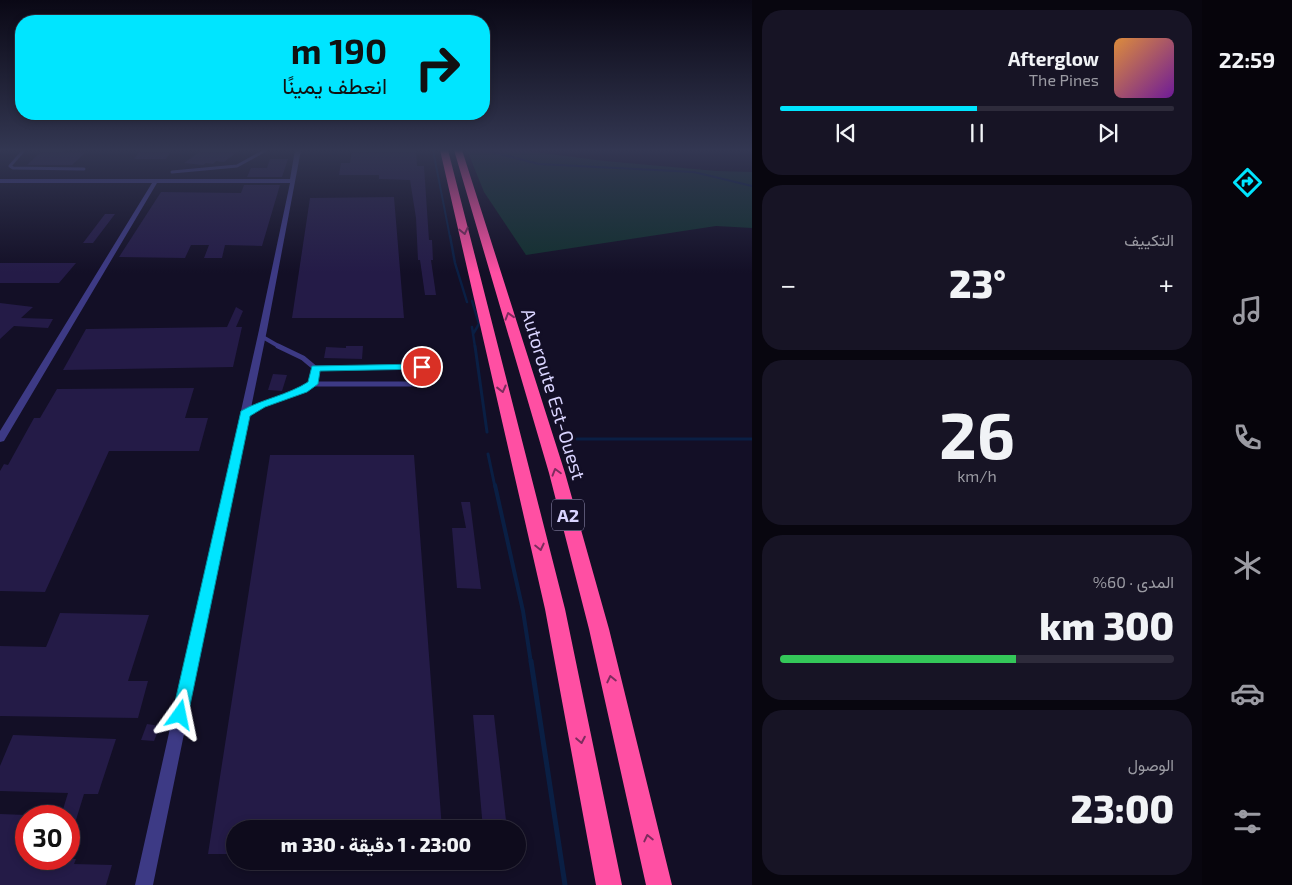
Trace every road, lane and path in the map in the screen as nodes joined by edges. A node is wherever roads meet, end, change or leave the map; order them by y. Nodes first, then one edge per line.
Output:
1 (149, 191) edge
2 (290, 191) edge
3 (454, 191) edge
4 (471, 191) edge
5 (262, 336) junction
6 (422, 367) dead end
7 (315, 368) junction
8 (312, 384) junction
9 (422, 384) dead end
10 (245, 414) junction
11 (0, 439) edge
12 (144, 885) edge
13 (609, 885) edge
14 (659, 885) edge

1 - 11 street
2 - 5 street
3 -> 13 highway, A2
14 -> 4 highway, Autoroute Est-Ouest / A2
5 - 7 lane
5 - 10 street
6 - 7 lane
7 - 8 lane
8 - 9 lane
8 - 10 lane
10 - 12 street

